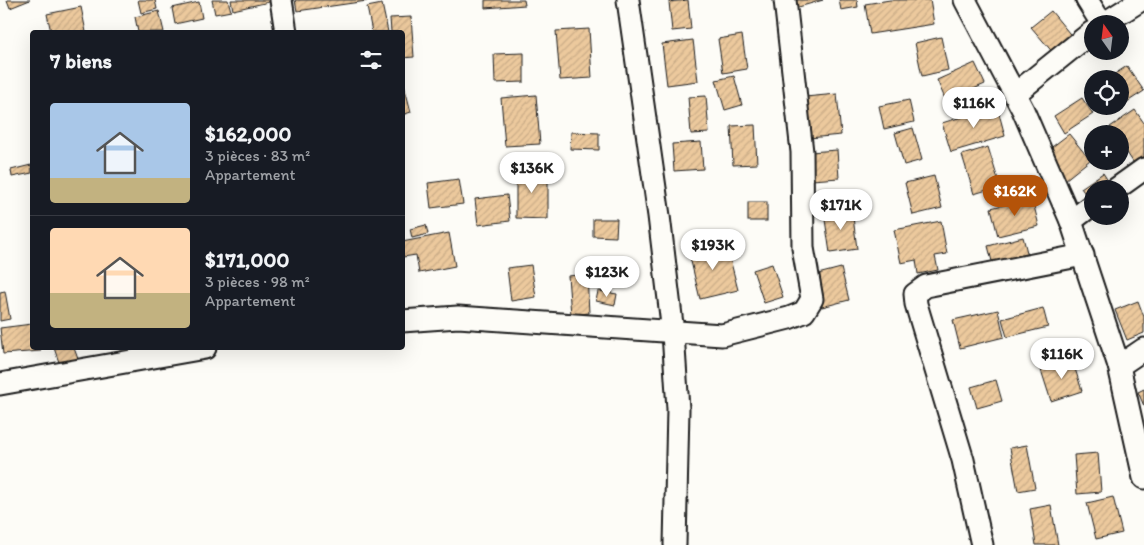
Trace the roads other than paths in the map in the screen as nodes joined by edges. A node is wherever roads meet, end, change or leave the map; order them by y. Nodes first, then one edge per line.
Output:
1 (281, 0) edge
2 (628, 0) edge
3 (785, 0) edge
4 (965, 0) edge
5 (1087, 0) edge
6 (1141, 0) edge
7 (1097, 15) edge
8 (1117, 15) edge
9 (286, 30) edge
10 (1084, 38) edge
11 (1015, 94) junction
12 (1144, 169) edge
13 (1129, 180) edge
14 (1084, 211) edge
15 (1071, 221) junction
16 (1083, 255) junction
17 (405, 321) edge
18 (673, 333) junction
19 (1144, 349) edge
20 (194, 350) edge
21 (1119, 366) junction
22 (0, 384) edge
23 (1144, 478) edge
24 (675, 545) edge
25 (982, 545) edge

1 - 9 street
2 - 18 street
3 - 18 street
4 - 11 street
5 - 7 street
6 - 8 street
10 - 11 street
11 - 15 street
12 - 13 street
14 - 15 street
15 - 16 street
16 - 21 street
16 - 25 street
17 - 18 street
18 - 24 street
19 - 21 street
20 - 22 street
21 - 23 street

